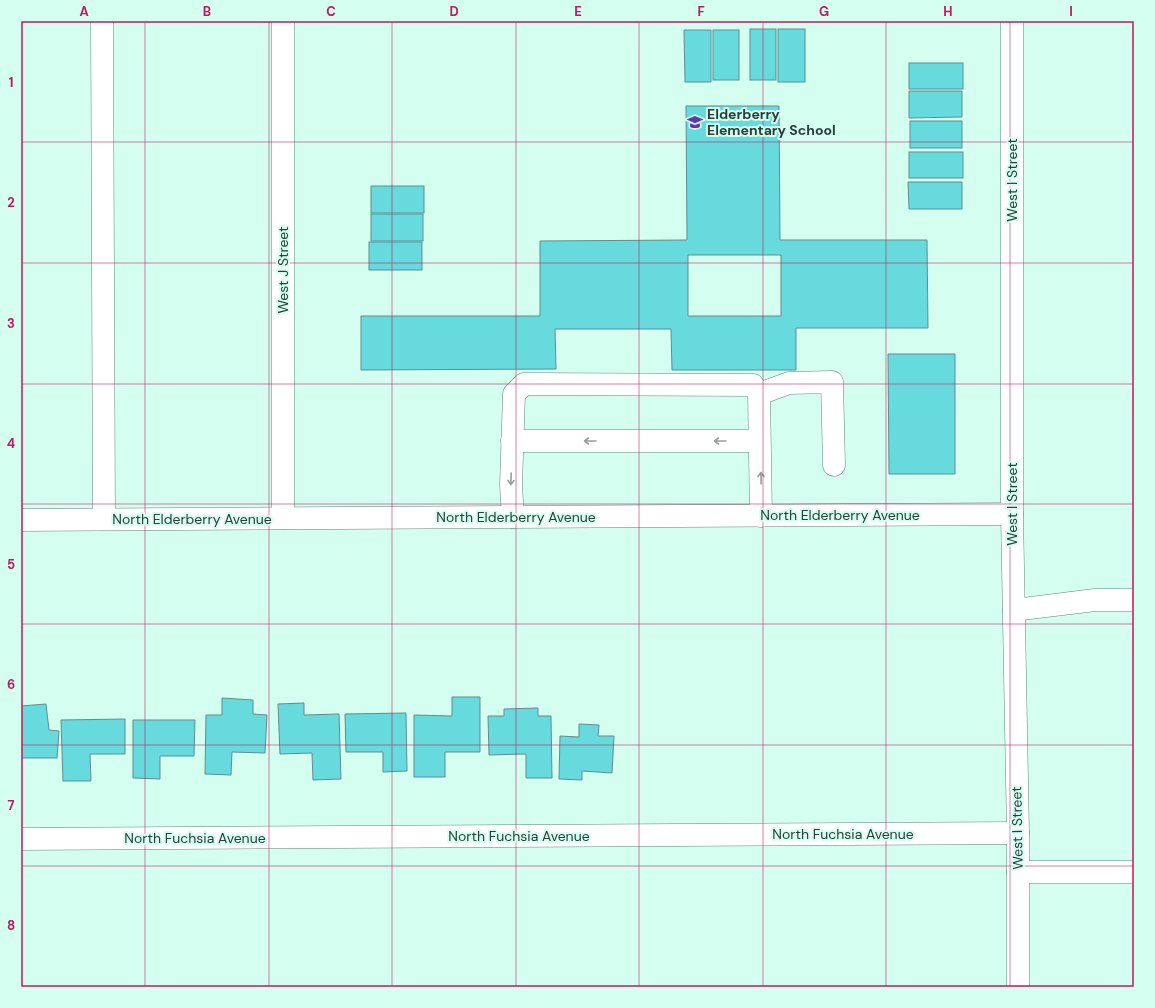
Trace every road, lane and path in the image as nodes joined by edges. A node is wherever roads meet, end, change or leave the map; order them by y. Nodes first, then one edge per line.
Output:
1 (102, 21) edge
2 (283, 21) edge
3 (1012, 21) edge
4 (759, 394) junction
5 (512, 441) junction
6 (759, 441) junction
7 (834, 465) dead end
8 (1012, 514) junction
9 (761, 516) junction
10 (513, 517) junction
11 (283, 518) junction
12 (21, 520) edge
13 (104, 520) junction
14 (1134, 600) edge
15 (1014, 610) junction
16 (1018, 833) junction
17 (21, 839) edge
18 (1018, 872) junction
19 (1134, 872) edge
20 (1018, 987) edge

1 - 13 street
2 - 11 street, West J Street
3 - 8 street, West I Street
4 - 5 street
4 - 6 street
4 - 7 street
6 -> 5 street
5 -> 10 street
9 -> 6 street
8 - 9 street, North Elderberry Avenue
8 - 15 street, West I Street
9 - 10 street, North Elderberry Avenue
10 - 11 street, North Elderberry Avenue
11 - 13 street, North Elderberry Avenue
12 - 13 street, North Elderberry Avenue
14 - 15 street
15 - 16 street, West I Street
16 - 17 street, North Fuchsia Avenue
16 - 18 street, West I Street
18 - 19 street
18 - 20 street, West I Street

